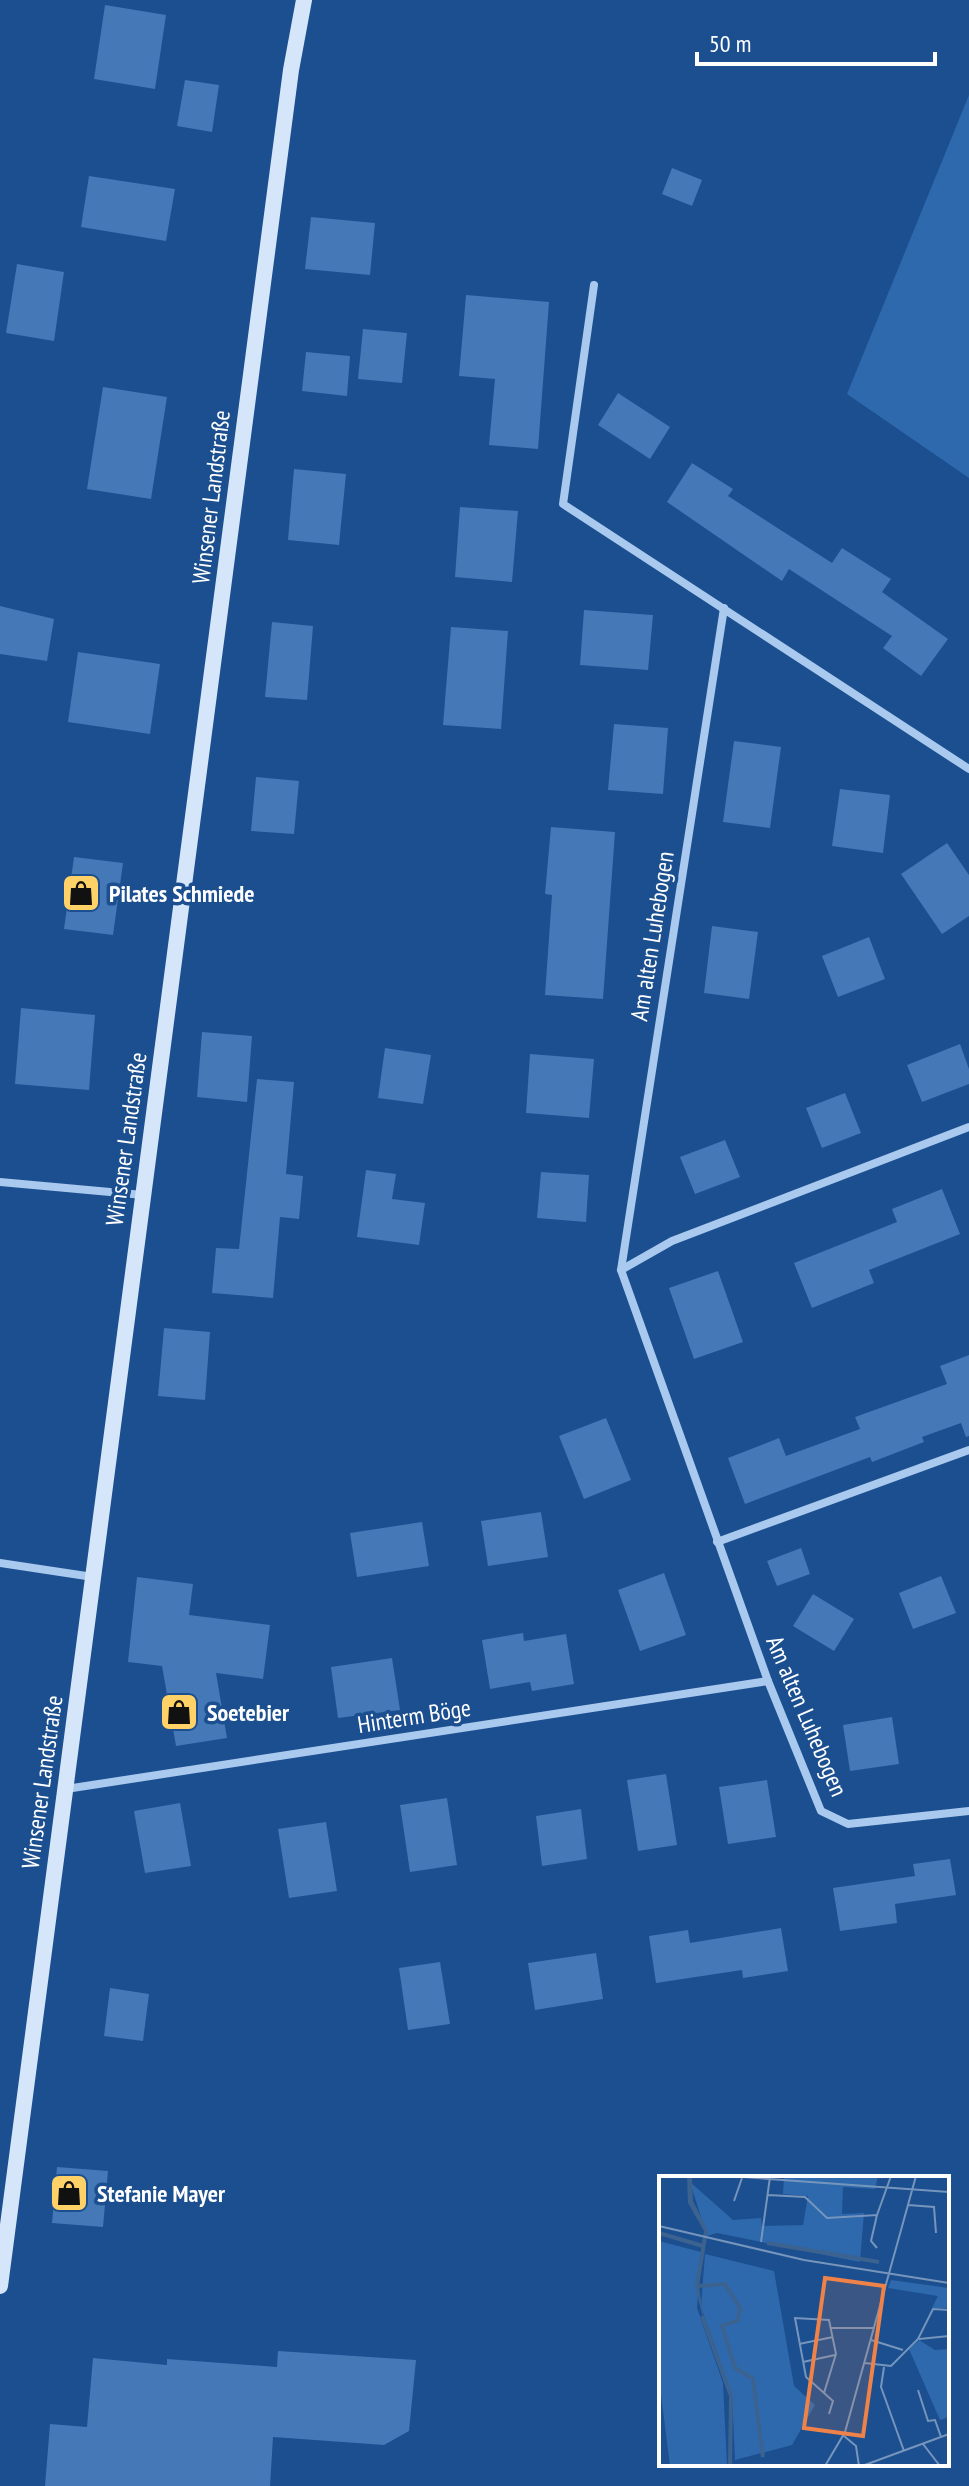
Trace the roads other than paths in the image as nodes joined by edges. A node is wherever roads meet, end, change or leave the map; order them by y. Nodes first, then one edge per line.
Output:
1 (304, 0) edge
2 (594, 285) dead end
3 (724, 608) junction
4 (969, 769) edge
5 (969, 1127) edge
6 (0, 1182) edge
7 (143, 1195) junction
8 (621, 1270) junction
9 (969, 1450) edge
10 (717, 1542) junction
11 (0, 1563) edge
12 (93, 1577) junction
13 (768, 1681) junction
14 (65, 1789) junction
15 (969, 1811) edge
16 (0, 2286) edge

1 - 7 main road, Winsener Landstraße
2 - 3 street
3 - 4 street
3 - 8 street, Am alten Luhebogen
5 - 8 street
6 - 7 street
7 - 12 main road, Winsener Landstraße
8 - 10 street, Am alten Luhebogen
9 - 10 street
10 - 13 street, Am alten Luhebogen
11 - 12 street
12 - 14 main road, Winsener Landstraße
13 - 14 street, Hinterm Böge
13 - 15 street, Am alten Luhebogen
14 - 16 main road, Winsener Landstraße

